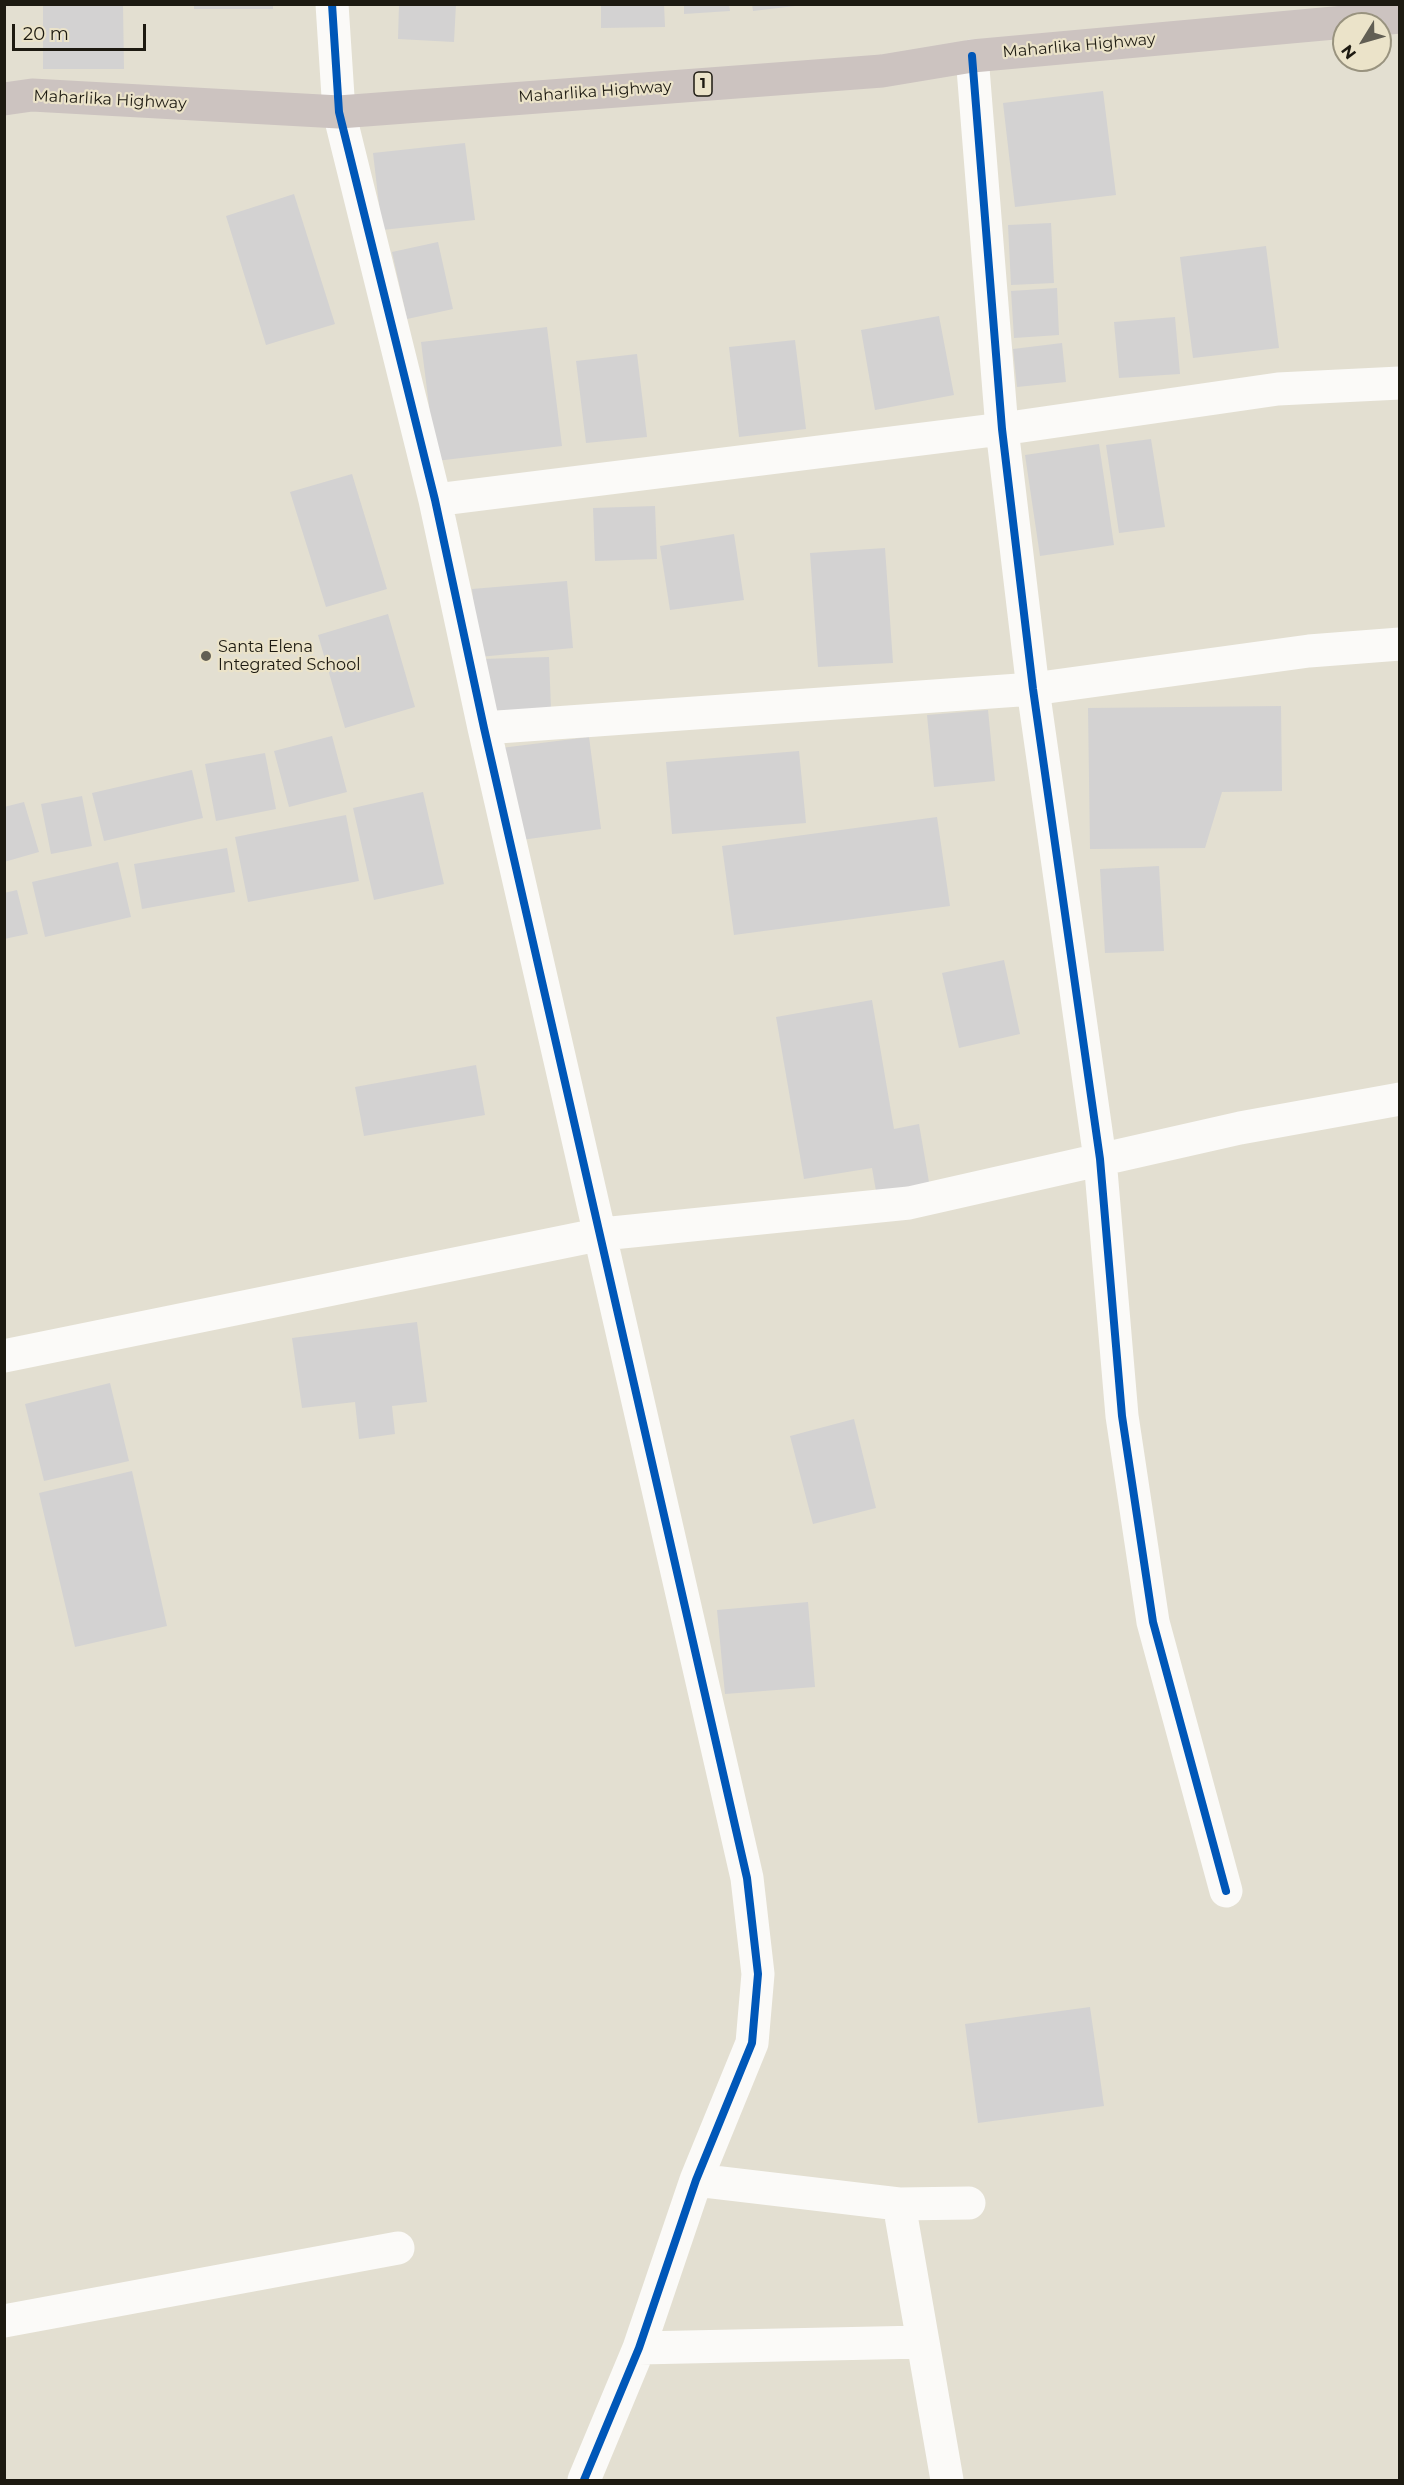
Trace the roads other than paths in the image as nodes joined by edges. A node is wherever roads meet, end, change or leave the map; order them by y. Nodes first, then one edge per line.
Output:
1 (332, 4) edge
2 (1400, 17) edge
3 (972, 56) junction
4 (4, 99) edge
5 (339, 112) junction
6 (1400, 383) edge
7 (1002, 429) junction
8 (435, 500) junction
9 (1400, 644) edge
10 (1033, 689) junction
11 (484, 728) junction
12 (1400, 1099) edge
13 (1100, 1160) junction
14 (602, 1234) junction
15 (4, 1356) edge
16 (1226, 1891) dead end
17 (696, 2181) junction
18 (969, 2203) dead end
19 (899, 2205) junction
20 (398, 2248) dead end
21 (4, 2321) edge
22 (923, 2342) junction
23 (639, 2348) junction
24 (584, 2481) edge
25 (947, 2481) edge

1 - 5 street
2 - 3 highway, Maharlika Highway / 1
3 - 5 highway, Maharlika Highway / 1
3 - 7 street
4 - 5 highway, Maharlika Highway / 1
5 - 8 street
6 - 7 street
7 - 8 street
7 - 10 street
8 - 11 street
9 - 10 street
10 - 11 street
10 - 13 street
11 - 14 street
12 - 13 street
13 - 14 street
13 - 16 street
14 - 15 street
14 - 17 street
17 - 19 street
17 - 23 street
18 - 19 street
19 - 22 street
20 - 21 street
22 - 23 street
22 - 25 street
23 - 24 street

